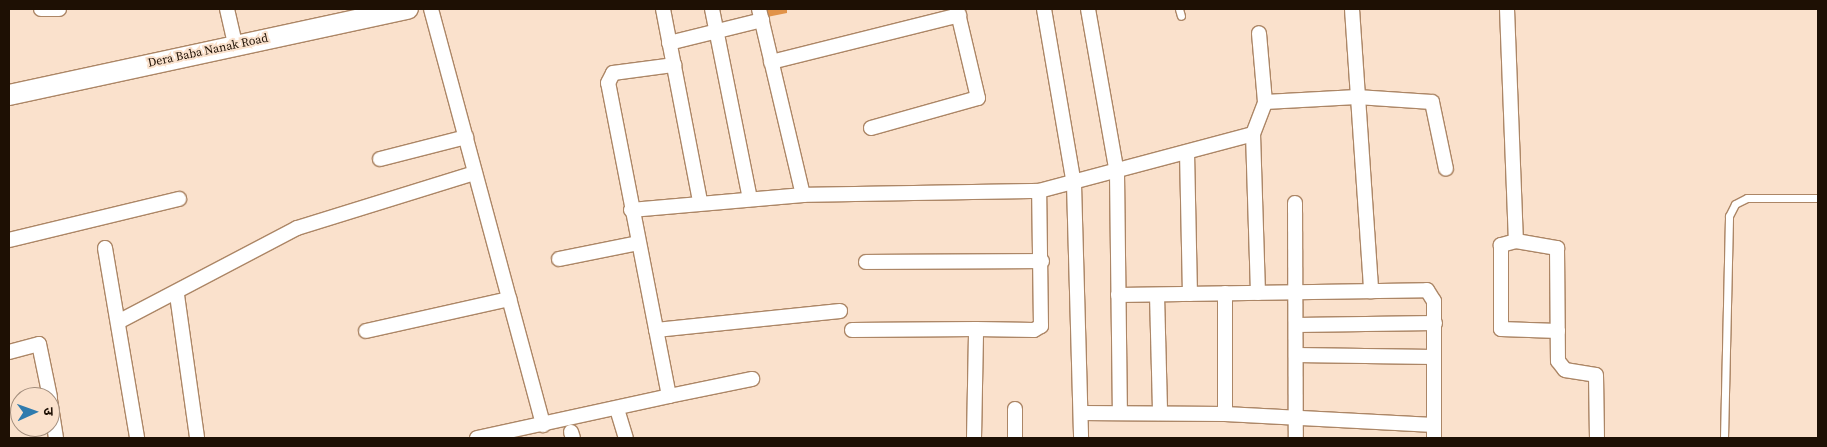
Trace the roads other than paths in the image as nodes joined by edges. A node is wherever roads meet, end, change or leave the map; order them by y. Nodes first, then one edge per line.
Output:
1 (41, 9) edge
2 (59, 9) edge
3 (227, 9) edge
4 (408, 9) edge
5 (431, 9) edge
6 (663, 9) edge
7 (712, 9) edge
8 (1044, 9) edge
9 (1088, 9) edge
10 (1352, 9) edge
11 (1507, 9) edge
12 (958, 12) edge
13 (760, 14) edge
14 (717, 31) junction
15 (1259, 33) dead end
16 (670, 43) junction
17 (235, 45) junction
18 (772, 62) junction
19 (674, 65) junction
20 (9, 95) edge
21 (1357, 97) junction
22 (1265, 102) junction
23 (871, 128) dead end
24 (1253, 134) junction
25 (466, 137) junction
26 (1187, 152) junction
27 (380, 159) dead end
28 (1446, 168) dead end
29 (475, 173) junction
30 (1117, 173) junction
31 (1074, 184) junction
32 (1038, 191) junction
33 (802, 195) junction
34 (1818, 198) edge
35 (179, 199) dead end
36 (750, 199) junction
37 (700, 202) junction
38 (1295, 203) dead end
39 (631, 210) junction
40 (9, 240) edge
41 (1516, 241) junction
42 (638, 243) junction
43 (105, 248) dead end
44 (559, 260) dead end
45 (1042, 261) junction
46 (866, 262) dead end
47 (1296, 291) junction
48 (1371, 291) junction
49 (1258, 292) junction
50 (1226, 293) junction
51 (1190, 294) junction
52 (177, 295) junction
53 (1118, 295) junction
54 (1157, 295) junction
55 (509, 299) junction
56 (840, 311) dead end
57 (118, 322) junction
58 (1435, 322) junction
59 (1296, 325) junction
60 (976, 329) junction
61 (656, 330) junction
62 (852, 330) dead end
63 (366, 331) dead end
64 (1558, 331) junction
65 (9, 352) edge
66 (1296, 355) junction
67 (1434, 357) junction
68 (752, 378) dead end
69 (48, 387) edge
70 (669, 396) junction
71 (1015, 409) dead end
72 (617, 410) junction
73 (1081, 413) junction
74 (1120, 413) junction
75 (1160, 413) junction
76 (1225, 414) junction
77 (1296, 418) junction
78 (543, 425) junction
79 (1434, 431) edge
80 (137, 438) edge
81 (197, 438) edge
82 (477, 438) edge
83 (626, 438) edge
84 (974, 438) edge
85 (1015, 438) edge
86 (1081, 438) edge
87 (1296, 438) edge
88 (1597, 438) edge
89 (1724, 438) edge

1 - 2 street
3 - 17 street
4 - 17 main road, Dera Baba Nanak Road
5 - 25 street
6 - 16 street
7 - 14 street
8 - 31 street
9 - 30 street
10 - 21 street
11 - 41 street
12 - 18 street
12 - 23 street
13 - 14 street
13 - 18 street
14 - 16 street
14 - 36 street
15 - 22 street
16 - 19 street
17 - 20 main road, Dera Baba Nanak Road
18 - 33 street
19 - 37 street
19 - 39 street
21 - 22 street
21 - 28 street
21 - 48 street
22 - 24 street
24 - 26 street
24 - 49 street
25 - 27 street
25 - 29 street
26 - 30 street
26 - 51 street
29 - 52 street
29 - 55 street
30 - 31 street
30 - 53 street
31 - 32 street
31 - 73 street
32 - 33 street
32 - 45 street
33 - 36 street
34 - 89 lane
35 - 40 street
36 - 37 street
37 - 39 street
38 - 47 street
39 - 42 street
41 - 64 street
41 - 64 street
42 - 44 street
42 - 61 street
43 - 57 street
45 - 46 street
45 - 60 street
47 - 48 street
47 - 49 street
47 - 59 street
48 - 58 street
49 - 50 street
50 - 51 street
50 - 76 street
51 - 54 street
52 - 57 street
52 - 81 street
53 - 54 street
53 - 74 street
54 - 75 street
55 - 63 street
55 - 78 street
56 - 61 street
57 - 80 street
58 - 59 street
58 - 67 street
59 - 66 street
60 - 62 street
60 - 84 street
61 - 70 street
64 - 88 street
65 - 69 street
66 - 67 street
66 - 77 street
67 - 79 street
68 - 70 street
70 - 72 street
71 - 85 street
72 - 78 street
72 - 83 street
73 - 74 street
73 - 86 street
74 - 75 street
75 - 76 street
76 - 77 street
77 - 79 street
77 - 87 street
78 - 82 street

